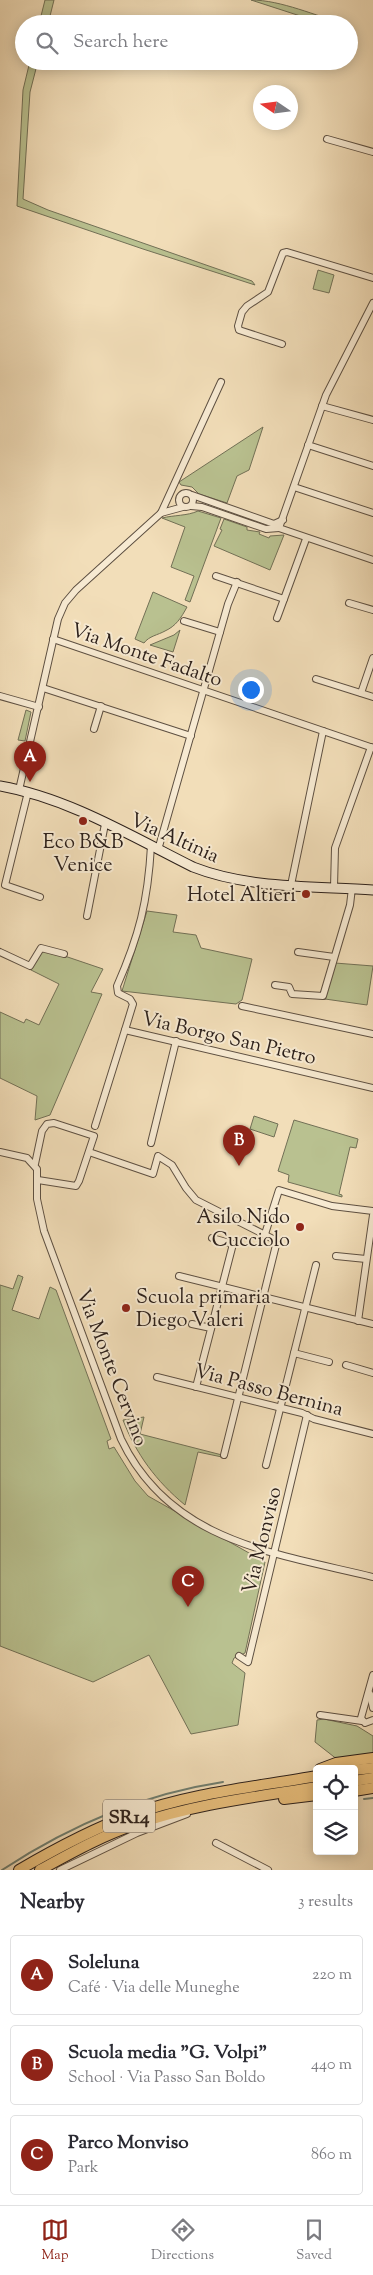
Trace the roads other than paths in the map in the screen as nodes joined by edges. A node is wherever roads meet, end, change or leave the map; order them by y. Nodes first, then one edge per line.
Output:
1 (327, 138) dead end
2 (373, 152) edge
3 (373, 278) edge
4 (373, 304) edge
5 (282, 344) dead end
6 (221, 382) dead end
7 (322, 406) junction
8 (373, 420) edge
9 (308, 446) junction
10 (373, 466) edge
11 (175, 482) junction
12 (294, 487) junction
13 (190, 494) junction
14 (179, 500) junction
15 (191, 506) junction
16 (183, 507) junction
17 (161, 513) junction
18 (373, 513) edge
19 (283, 520) junction
20 (279, 528) junction
21 (306, 539) junction
22 (373, 560) edge
23 (216, 576) dead end
24 (237, 582) junction
25 (284, 599) junction
26 (349, 602) dead end
27 (373, 610) edge
28 (277, 618) dead end
29 (184, 621) dead end
30 (220, 632) junction
31 (53, 639) junction
32 (373, 658) edge
33 (316, 679) dead end
34 (43, 688) junction
35 (204, 690) junction
36 (361, 693) junction
37 (0, 696) edge
38 (373, 697) edge
39 (101, 706) junction
40 (39, 707) junction
41 (94, 729) dead end
42 (322, 731) junction
43 (191, 736) junction
44 (372, 748) edge
45 (0, 786) edge
46 (24, 791) junction
47 (105, 824) junction
48 (154, 848) junction
49 (291, 885) junction
50 (334, 887) junction
51 (352, 888) junction
52 (373, 890) edge
53 (40, 897) dead end
54 (87, 916) dead end
55 (0, 952) edge
56 (298, 952) dead end
57 (64, 954) dead end
58 (334, 957) junction
59 (275, 985) dead end
60 (242, 1006) dead end
61 (125, 1030) junction
62 (373, 1034) edge
63 (176, 1041) junction
64 (373, 1088) edge
65 (95, 1126) dead end
66 (151, 1144) dead end
67 (0, 1152) edge
68 (89, 1152) junction
69 (35, 1164) junction
70 (38, 1180) junction
71 (373, 1211) edge
72 (373, 1215) edge
73 (265, 1234) junction
74 (212, 1238) dead end
75 (336, 1256) dead end
76 (366, 1260) junction
77 (316, 1265) dead end
78 (179, 1276) dead end
79 (222, 1286) junction
80 (263, 1297) junction
81 (306, 1308) junction
82 (358, 1320) junction
83 (192, 1324) dead end
84 (373, 1324) edge
85 (211, 1328) junction
86 (294, 1353) junction
87 (329, 1362) dead end
88 (346, 1365) dead end
89 (373, 1373) edge
90 (157, 1377) dead end
91 (196, 1387) junction
92 (238, 1397) junction
93 (280, 1408) junction
94 (307, 1416) junction
95 (373, 1434) edge
96 (224, 1455) dead end
97 (266, 1465) dead end
98 (274, 1553) junction
99 (373, 1577) edge
100 (239, 1656) dead end
101 (373, 1675) edge
102 (369, 1690) junction
103 (373, 1708) edge
104 (320, 1715) dead end
105 (373, 1720) edge
106 (362, 1721) junction
107 (373, 1758) edge
108 (332, 1765) edge
109 (373, 1768) edge
110 (313, 1770) edge
111 (358, 1770) edge
112 (313, 1777) edge
113 (373, 1778) edge
114 (358, 1780) edge
115 (249, 1787) junction
116 (313, 1788) edge
117 (373, 1788) edge
118 (358, 1790) edge
119 (313, 1795) edge
120 (221, 1802) junction
121 (209, 1804) junction
122 (216, 1843) dead end
123 (255, 1863) junction
124 (19, 1870) edge
125 (40, 1870) edge
126 (60, 1870) edge
127 (250, 1870) edge
128 (268, 1870) edge

1 - 2 street
3 - 5 street
4 - 7 street
6 - 11 street
7 - 8 street
7 - 9 street
9 - 10 street
9 - 12 street
11 - 13 street
11 - 14 street
11 - 17 street
12 - 18 street
12 - 19 street
13 - 14 street
13 - 15 street
13 - 19 street
14 - 16 street
15 - 16 street
15 - 20 street
16 - 17 street
17 - 31 street
19 - 20 street
20 - 21 street
21 - 22 street
21 - 25 street
23 - 24 street
24 - 25 street
24 - 30 street
25 - 28 street
26 - 27 street
29 - 30 street
30 - 35 street
31 - 34 street
31 - 35 street, Via Monte Fadalto
32 - 36 street
33 - 36 street
34 - 39 street
34 - 40 street
35 - 42 street, Via Monte Fadalto
35 - 43 street
36 - 38 street
37 - 40 street
39 - 41 street
39 - 43 street
40 - 46 street
42 - 44 street, Via Monte Fadalto
42 - 49 street
43 - 48 street
44 - 50 street
45 - 46 main road, Via Altinia
46 - 47 main road, Via Altinia
46 - 53 street
47 - 48 main road, Via Altinia
47 - 54 street
48 - 49 main road, Via Altinia
48 - 61 street, Via Borgo San Pietro
49 - 50 main road, Via Altinia
50 - 51 main road, Via Altinia
51 - 52 main road, Via Altinia
51 - 58 street
55 - 57 street
56 - 58 street
58 - 59 street
60 - 62 street
61 - 63 street, Via Borgo San Pietro
61 - 65 street
63 - 64 street, Via Borgo San Pietro
63 - 66 street
67 - 69 street
68 - 69 street
68 - 70 street
68 - 73 street
69 - 70 street, Via Monte Cervino
70 - 98 street, Via Monte Cervino
71 - 73 street
72 - 76 street
73 - 80 street
74 - 79 street
75 - 76 street
76 - 82 street
77 - 81 street
78 - 79 street
79 - 80 street
79 - 85 street
80 - 81 street
80 - 92 street
81 - 82 street
81 - 86 street
82 - 84 street
83 - 85 street
85 - 91 street
86 - 87 street
86 - 93 street
88 - 89 street
90 - 91 street, Via Passo Bernina
91 - 92 street, Via Passo Bernina
92 - 93 street, Via Passo Bernina
92 - 96 street
93 - 94 street, Via Passo Bernina
93 - 97 street
94 - 95 street, Via Passo Bernina
94 - 98 street, Via Monviso
98 - 99 street, Via Monte Cervino
98 - 100 street, Via Monviso
101 - 102 street
102 - 103 street
102 - 106 street
104 - 106 street
105 - 106 street
107 - 108 main road
109 - 111 main road
110 - 115 main road
112 - 115 main road, SR14
113 - 114 main road
115 - 124 main road, SR14
116 - 120 main road, SR14
117 - 118 main road
119 - 120 main road
120 - 121 main road, SR14
121 - 125 main road, SR14
121 - 126 street
122 - 123 street
123 - 127 street
123 - 128 street

